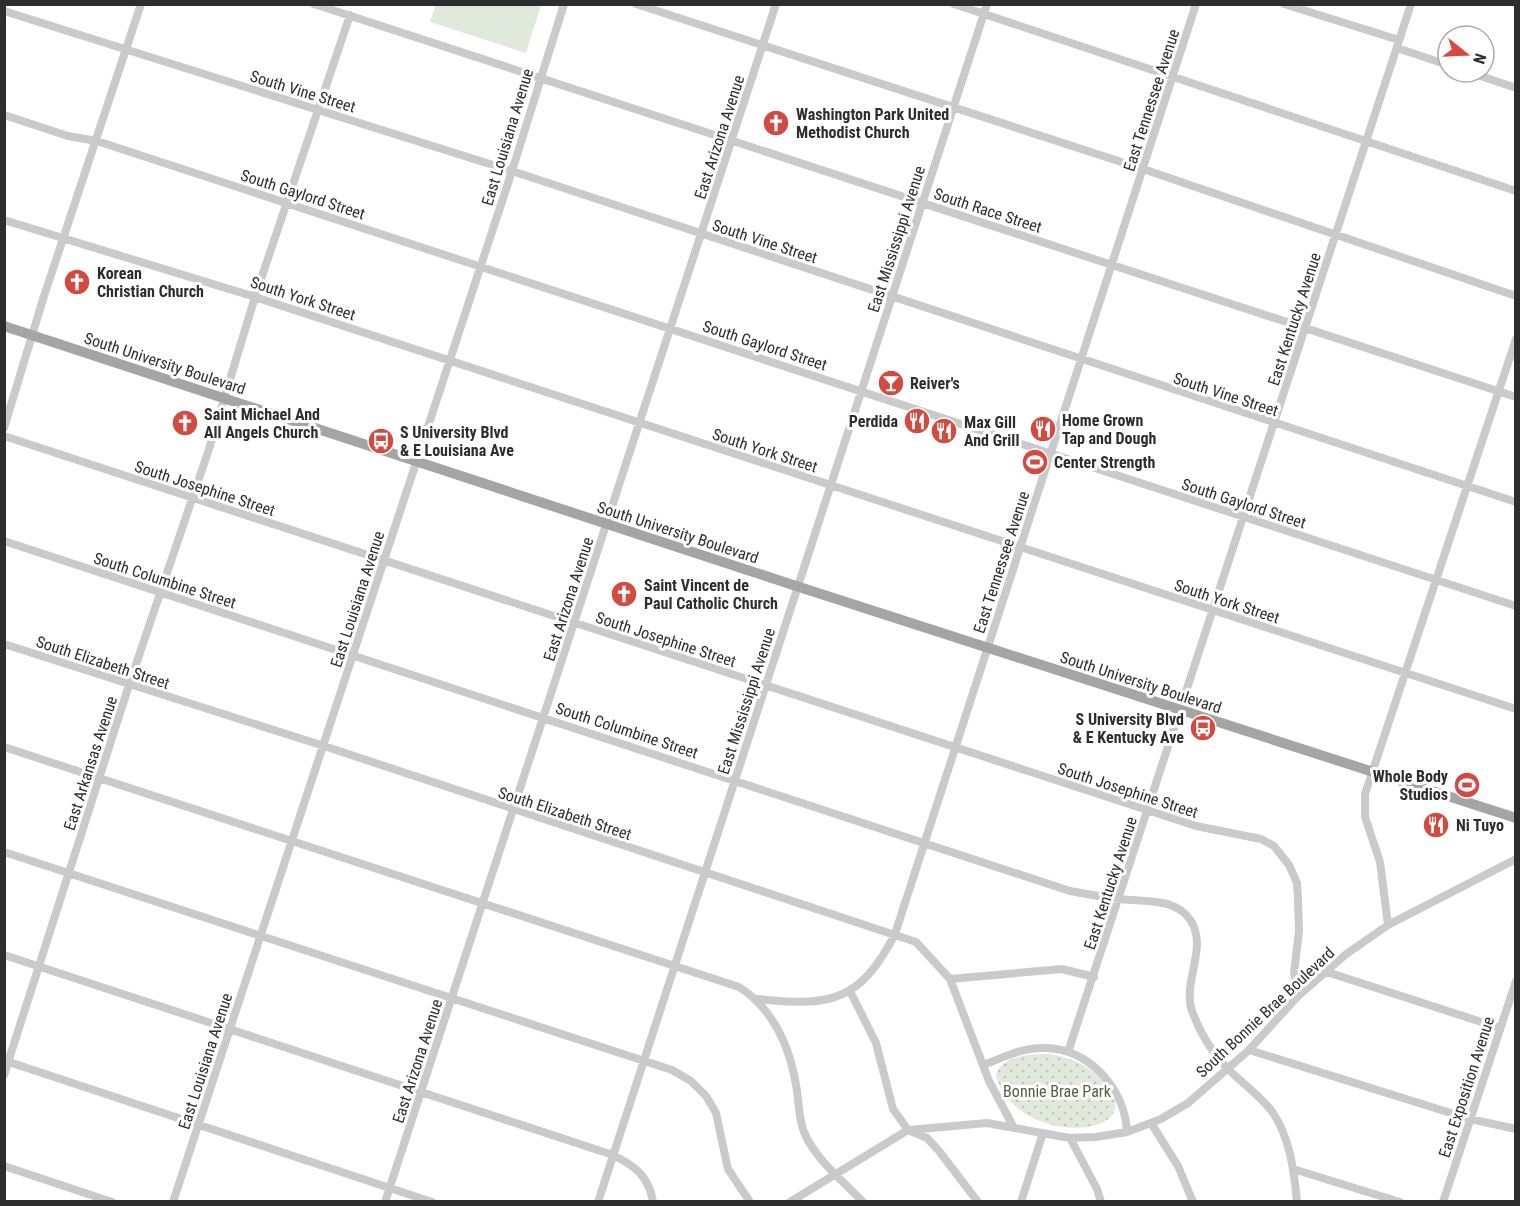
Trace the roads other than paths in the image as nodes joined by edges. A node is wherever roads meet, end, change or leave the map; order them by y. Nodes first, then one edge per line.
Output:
1 (141, 4) edge
2 (314, 4) edge
3 (564, 4) edge
4 (636, 4) edge
5 (777, 4) edge
6 (954, 4) edge
7 (987, 4) edge
8 (1196, 4) edge
9 (1284, 4) edge
10 (1411, 4) edge
11 (4, 11) edge
12 (984, 14) junction
13 (350, 15) junction
14 (1398, 44) junction
15 (763, 47) junction
16 (126, 50) junction
17 (1436, 60) edge
18 (541, 77) junction
19 (1172, 78) junction
20 (1496, 81) edge
21 (1515, 88) edge
22 (953, 109) junction
23 (318, 110) junction
24 (4, 115) edge
25 (97, 141) junction
26 (732, 141) junction
27 (1365, 141) junction
28 (1143, 169) junction
29 (512, 171) junction
30 (1515, 191) edge
31 (287, 203) junction
32 (922, 203) junction
33 (4, 220) edge
34 (701, 234) junction
35 (1335, 235) junction
36 (64, 236) junction
37 (1112, 265) junction
38 (480, 267) junction
39 (1515, 296) edge
40 (255, 297) junction
41 (891, 297) junction
42 (4, 326) edge
43 (1304, 328) junction
44 (670, 329) junction
45 (33, 336) junction
46 (1515, 339) edge
47 (449, 361) junction
48 (1081, 361) junction
49 (860, 390) junction
50 (1498, 392) junction
51 (1515, 398) edge
52 (224, 399) junction
53 (1275, 423) junction
54 (639, 424) junction
55 (4, 428) edge
56 (4, 436) edge
57 (1051, 452) junction
58 (416, 461) junction
59 (830, 485) junction
60 (1467, 486) junction
61 (193, 498) junction
62 (1515, 502) edge
63 (1244, 518) junction
64 (606, 524) junction
65 (4, 542) edge
66 (1020, 548) junction
67 (384, 562) junction
68 (1435, 580) junction
69 (797, 587) junction
70 (160, 593) junction
71 (1515, 606) edge
72 (1213, 610) junction
73 (574, 623) junction
74 (4, 644) edge
75 (988, 648) junction
76 (353, 657) junction
77 (1405, 673) junction
78 (129, 685) junction
79 (765, 686) junction
80 (1515, 709) edge
81 (1180, 711) junction
82 (543, 717) junction
83 (324, 746) junction
84 (4, 747) edge
85 (956, 748) junction
86 (1372, 772) junction
87 (100, 779) junction
88 (735, 779) junction
89 (513, 810) junction
90 (1148, 810) junction
91 (1515, 818) edge
92 (292, 842) junction
93 (925, 843) junction
94 (4, 852) edge
95 (1515, 859) edge
96 (69, 872) junction
97 (704, 872) junction
98 (1120, 899) junction
99 (482, 904) junction
100 (1388, 925) junction
101 (895, 934) junction
102 (260, 936) junction
103 (4, 955) edge
104 (674, 965) junction
105 (39, 967) junction
106 (1327, 972) junction
107 (1094, 977) junction
108 (950, 980) junction
109 (1515, 981) edge
110 (850, 991) junction
111 (1298, 996) junction
112 (451, 998) junction
113 (758, 999) junction
114 (230, 1028) junction
115 (1500, 1028) junction
116 (1249, 1050) junction
117 (1068, 1052) junction
118 (6, 1062) edge
119 (643, 1062) junction
120 (984, 1065) junction
121 (1227, 1068) junction
122 (4, 1075) edge
123 (420, 1093) junction
124 (1470, 1119) junction
125 (1151, 1123) junction
126 (198, 1124) junction
127 (1013, 1126) junction
128 (1515, 1129) edge
129 (908, 1130) junction
130 (1127, 1132) junction
131 (1044, 1133) junction
132 (1070, 1138) junction
133 (613, 1155) junction
134 (4, 1166) edge
135 (1293, 1168) junction
136 (836, 1174) junction
137 (390, 1187) junction
138 (112, 1202) edge
139 (173, 1202) edge
140 (385, 1202) edge
141 (432, 1202) edge
142 (598, 1202) edge
143 (652, 1202) edge
144 (750, 1202) edge
145 (790, 1202) edge
146 (863, 1202) edge
147 (978, 1202) edge
148 (1021, 1202) edge
149 (1101, 1202) edge
150 (1193, 1202) edge
151 (1297, 1202) edge
152 (1400, 1202) edge
153 (1443, 1202) edge

1 - 16 street
2 - 13 street, South Race Street
3 - 18 street, East Louisiana Avenue
4 - 15 street
5 - 15 street, East Arizona Avenue
6 - 12 street
7 - 12 street, East Mississippi Avenue
8 - 19 street, East Tennessee Avenue
9 - 14 street
10 - 14 street, East Kentucky Avenue
11 - 16 street, South Vine Street
12 - 19 street
12 - 22 street, East Mississippi Avenue
13 - 18 street, South Race Street
13 - 23 street, East Arkansas Avenue
14 - 17 street
14 - 27 street, East Kentucky Avenue
15 - 22 street
15 - 26 street, East Arizona Avenue
16 - 23 street, South Vine Street
16 - 25 street
18 - 26 street, South Race Street
18 - 29 street, East Louisiana Avenue
19 - 27 street
19 - 28 street, East Tennessee Avenue
20 - 21 street
22 - 28 street
22 - 32 street, East Mississippi Avenue
23 - 29 street, South Vine Street
23 - 31 street, East Arkansas Avenue
24 - 25 street, South Gaylord Street
25 - 31 street, South Gaylord Street
25 - 36 street
26 - 32 street, South Race Street
26 - 34 street, East Arizona Avenue
27 - 30 street
27 - 35 street, East Kentucky Avenue
28 - 35 street
28 - 37 street, East Tennessee Avenue
29 - 34 street, South Vine Street
29 - 38 street, East Louisiana Avenue
31 - 38 street, South Gaylord Street
31 - 40 street, East Arkansas Avenue
32 - 37 street, South Race Street
32 - 41 street, East Mississippi Avenue
33 - 36 street, South York Street
34 - 41 street, South Vine Street
34 - 44 street, East Arizona Avenue
35 - 39 street
35 - 43 street, East Kentucky Avenue
36 - 40 street, South York Street
36 - 45 street
37 - 43 street, South Race Street
37 - 48 street, East Tennessee Avenue
38 - 44 street, South Gaylord Street
38 - 47 street, East Louisiana Avenue
40 - 47 street, South York Street
40 - 52 street, East Arkansas Avenue
41 - 48 street, South Vine Street
41 - 49 street, East Mississippi Avenue
42 - 45 main road, South University Boulevard
43 - 50 street, South Race Street
43 - 53 street, East Kentucky Avenue
44 - 49 street, South Gaylord Street
44 - 54 street, East Arizona Avenue
45 - 52 main road, South University Boulevard
45 - 55 street
46 - 50 street
47 - 54 street, South York Street
47 - 58 street, East Louisiana Avenue
48 - 53 street, South Vine Street
48 - 57 street, East Tennessee Avenue
49 - 57 street, South Gaylord Street
49 - 59 street, East Mississippi Avenue
50 - 51 street, South Race Street
50 - 60 street
52 - 58 main road, South University Boulevard
52 - 61 street, East Arkansas Avenue
53 - 60 street, South Vine Street
53 - 63 street, East Kentucky Avenue
54 - 59 street, South York Street
54 - 64 street, East Arizona Avenue
56 - 61 street, South Josephine Street
57 - 63 street, South Gaylord Street
57 - 66 street, East Tennessee Avenue
58 - 64 main road, South University Boulevard
58 - 67 street, East Louisiana Avenue
59 - 66 street, South York Street
59 - 69 street, East Mississippi Avenue
60 - 62 street, South Vine Street
60 - 68 street
61 - 67 street, South Josephine Street
61 - 70 street, East Arkansas Avenue
63 - 68 street, South Gaylord Street
63 - 72 street, East Kentucky Avenue
64 - 69 main road, South University Boulevard
64 - 73 street, East Arizona Avenue
65 - 70 street, South Columbine Street
66 - 72 street, South York Street
66 - 75 street, East Tennessee Avenue
67 - 73 street, South Josephine Street
67 - 76 street, East Louisiana Avenue
68 - 71 street, South Gaylord Street
68 - 77 street
69 - 75 main road, South University Boulevard
69 - 79 street, East Mississippi Avenue
70 - 76 street, South Columbine Street
70 - 78 street, East Arkansas Avenue
72 - 77 street, South York Street
72 - 81 street, East Kentucky Avenue
73 - 79 street, South Josephine Street
73 - 82 street, East Arizona Avenue
74 - 78 street, South Elizabeth Street
75 - 81 main road, South University Boulevard
75 - 85 street, East Tennessee Avenue
76 - 82 street, South Columbine Street
76 - 83 street, East Louisiana Avenue
77 - 80 street, South York Street
77 - 86 street
78 - 83 street, South Elizabeth Street
78 - 87 street, East Arkansas Avenue
79 - 85 street, South Josephine Street
79 - 88 street, East Mississippi Avenue
81 - 86 main road, South University Boulevard
81 - 90 street, East Kentucky Avenue
82 - 88 street, South Columbine Street
82 - 89 street, East Arizona Avenue
83 - 89 street, South Elizabeth Street
83 - 92 street, East Louisiana Avenue
84 - 87 street
85 - 90 street, South Josephine Street
85 - 93 street, East Tennessee Avenue
86 - 91 main road, South University Boulevard
86 - 100 street
87 - 92 street
87 - 96 street, East Arkansas Avenue
88 - 93 street, South Columbine Street
88 - 97 street, East Mississippi Avenue
89 - 97 street, South Elizabeth Street
89 - 99 street, East Arizona Avenue
90 - 98 street, East Kentucky Avenue
90 - 111 street, South Josephine Street
92 - 99 street
92 - 102 street, East Louisiana Avenue
93 - 98 street, South Columbine Street
93 - 101 street, East Tennessee Avenue
94 - 96 street
95 - 100 street, South Bonnie Brae Boulevard
96 - 102 street
96 - 105 street, East Arkansas Avenue
97 - 101 street, South Elizabeth Street
97 - 104 street, East Mississippi Avenue
98 - 107 street, East Kentucky Avenue
98 - 121 street, South Columbine Street
99 - 104 street
99 - 112 street, East Arizona Avenue
100 - 106 street, South Bonnie Brae Boulevard
101 - 108 street, South Elizabeth Street
101 - 110 street, East Tennessee Avenue
102 - 112 street
102 - 114 street, East Louisiana Avenue
103 - 105 street
104 - 113 street
104 - 119 street, East Mississippi Avenue
105 - 114 street
105 - 118 street, East Arkansas Avenue
106 - 111 street, South Bonnie Brae Boulevard
106 - 115 street
107 - 108 street
107 - 117 street, East Kentucky Avenue
108 - 120 street, South Elizabeth Street
109 - 115 street, East Exposition Avenue
110 - 113 street, East Tennessee Avenue
110 - 129 street
111 - 116 street, South Bonnie Brae Boulevard
112 - 119 street
112 - 123 street, East Arizona Avenue
113 - 136 street
114 - 123 street
114 - 126 street, East Louisiana Avenue
115 - 124 street, East Exposition Avenue
116 - 121 street, South Bonnie Brae Boulevard
116 - 124 street
117 - 120 street
117 - 130 street
118 - 122 street, East Arkansas Avenue
118 - 126 street
119 - 133 street, East Mississippi Avenue
119 - 144 street
120 - 127 street, South Elizabeth Street
121 - 125 street, South Bonnie Brae Boulevard
121 - 135 street, South Columbine Street
123 - 133 street
123 - 137 street, East Arizona Avenue
124 - 128 street
124 - 153 street, East Exposition Avenue
125 - 130 street, South Bonnie Brae Boulevard
125 - 150 street
126 - 137 street
126 - 139 street, East Louisiana Avenue
127 - 129 street, South Bonnie Brae Boulevard
127 - 131 street, South Bonnie Brae Boulevard
129 - 136 street, South Bonnie Brae Boulevard
129 - 147 street
130 - 132 street, South Bonnie Brae Boulevard
131 - 132 street, South Bonnie Brae Boulevard
131 - 148 street
132 - 149 street
133 - 142 street, East Mississippi Avenue
133 - 143 street
134 - 138 street
135 - 151 street, South Columbine Street
135 - 152 street
136 - 145 street, South Bonnie Brae Boulevard
136 - 146 street
137 - 140 street, East Arizona Avenue
137 - 141 street

